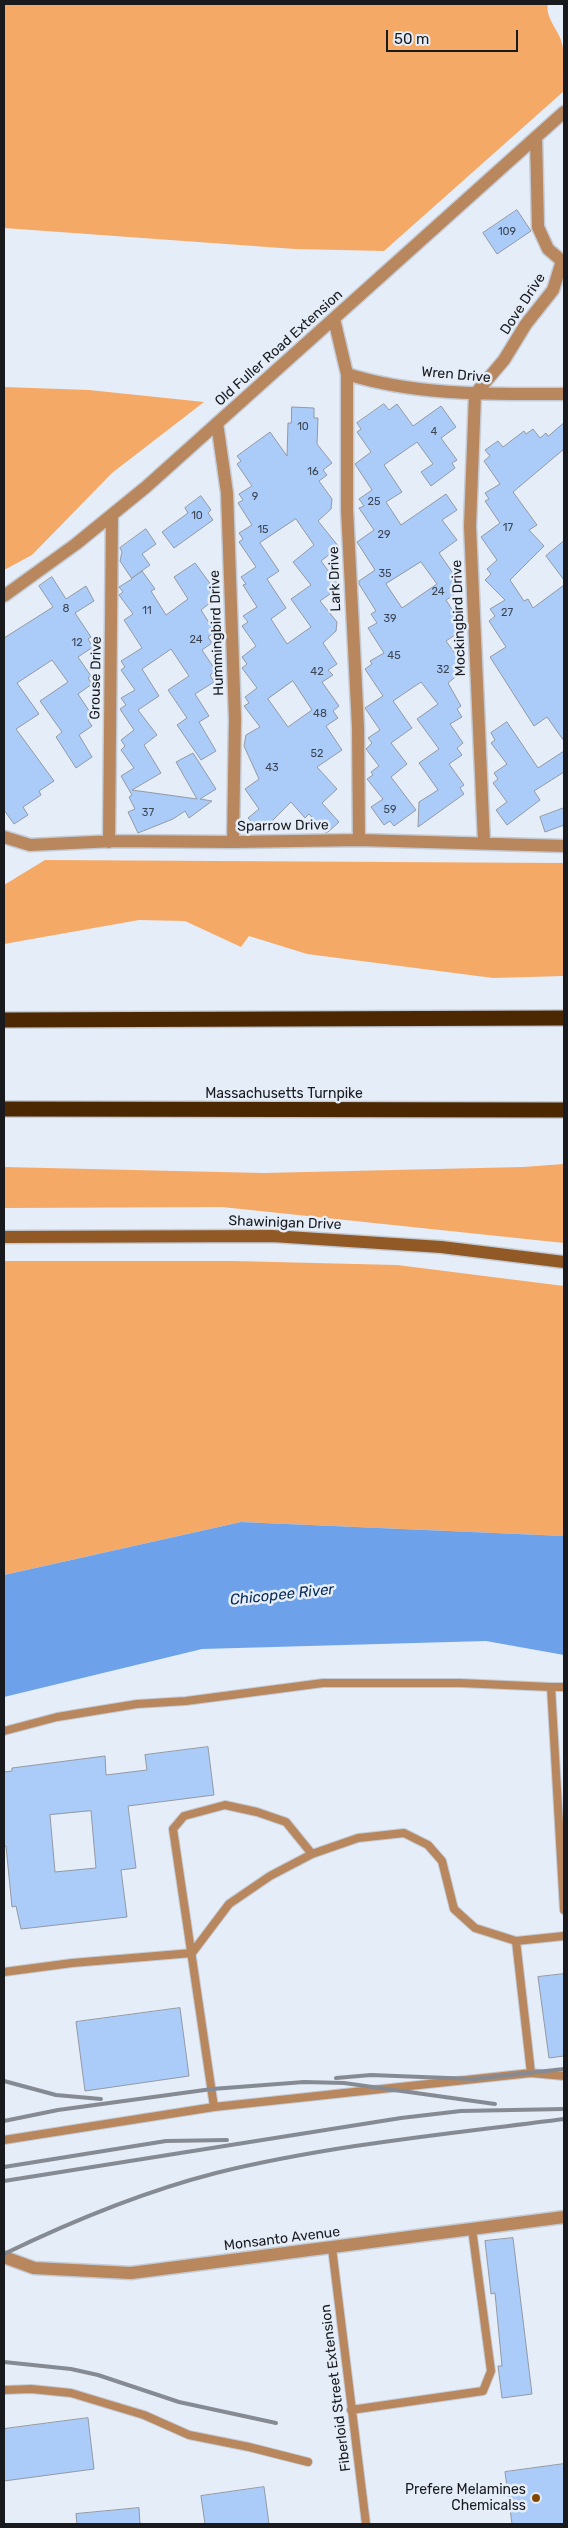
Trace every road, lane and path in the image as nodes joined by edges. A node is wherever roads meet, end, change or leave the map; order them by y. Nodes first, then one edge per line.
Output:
1 (564, 112) edge
2 (536, 138) junction
3 (563, 261) edge
4 (334, 319) junction
5 (347, 374) junction
6 (475, 394) junction
7 (564, 394) edge
8 (217, 424) junction
9 (112, 515) junction
10 (4, 596) edge
11 (4, 837) edge
12 (360, 840) junction
13 (109, 842) junction
14 (233, 842) junction
15 (484, 842) junction
16 (564, 846) edge
17 (564, 1018) edge
18 (4, 1020) edge
19 (4, 1109) edge
20 (564, 1110) edge
21 (4, 1237) edge
22 (564, 1262) edge
23 (551, 1687) junction
24 (564, 1687) edge
25 (4, 1731) edge
26 (312, 1854) junction
27 (564, 1910) edge
28 (564, 1936) edge
29 (516, 1941) junction
30 (192, 1953) junction
31 (4, 1972) edge
32 (531, 2073) junction
33 (564, 2076) edge
34 (214, 2108) junction
35 (4, 2140) edge
36 (564, 2217) edge
37 (472, 2229) junction
38 (332, 2248) junction
39 (4, 2257) edge
40 (4, 2390) edge
41 (351, 2410) junction
42 (308, 2462) dead end
43 (366, 2524) edge

1 - 2 street, Old Fuller Road Extension
2 - 3 street, Dove Drive
2 - 4 street, Old Fuller Road Extension
3 - 6 street, Dove Drive
4 - 5 street, Lark Drive
4 - 8 street, Old Fuller Road Extension
5 - 6 street, Wren Drive
5 - 12 street, Lark Drive
6 - 7 street, Wren Drive
6 - 15 street, Mockingbird Drive
8 - 9 street, Old Fuller Road Extension
8 - 14 street, Hummingbird Drive
9 - 10 street, Old Fuller Road Extension
9 - 13 street, Grouse Drive
11 - 13 street, Sparrow Drive
12 - 14 street, Sparrow Drive
12 - 15 street, Sparrow Drive
13 - 14 street, Sparrow Drive
15 - 16 street, Sparrow Drive
17 - 18 highway
19 - 20 highway, Massachusetts Turnpike
21 - 22 main road, Shawinigan Drive
23 - 24 lane
23 - 25 lane
23 - 27 lane
26 - 29 lane
26 - 30 lane
26 - 30 lane
28 - 29 lane
29 - 32 lane
30 - 31 lane
30 - 34 lane
32 - 33 lane
32 - 34 lane
34 - 35 lane
36 - 37 street, Monsanto Avenue
37 - 38 street, Monsanto Avenue
37 - 41 lane
38 - 39 street, Monsanto Avenue
38 - 41 lane, Fiberloid Street Extension
40 - 42 lane
41 - 43 lane, Fiberloid Street Extension

